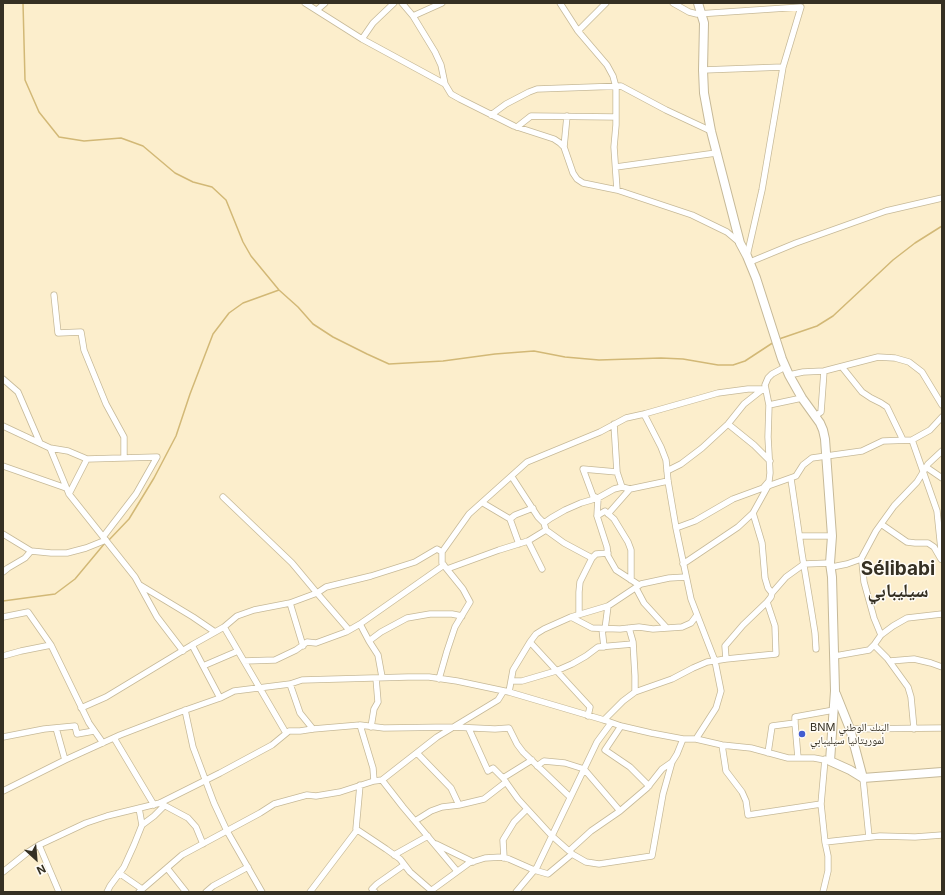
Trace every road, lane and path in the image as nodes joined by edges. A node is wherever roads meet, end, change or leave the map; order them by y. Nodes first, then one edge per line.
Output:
1 (305, 3) edge
2 (325, 3) edge
3 (394, 3) edge
4 (402, 3) edge
5 (442, 3) edge
6 (560, 3) edge
7 (606, 3) edge
8 (673, 3) edge
9 (698, 3) edge
10 (802, 5) edge
11 (317, 10) junction
12 (701, 14) junction
13 (413, 16) junction
14 (578, 31) junction
15 (362, 39) junction
16 (783, 67) junction
17 (703, 70) junction
18 (445, 84) junction
19 (616, 87) junction
20 (491, 115) junction
21 (567, 116) junction
22 (616, 117) junction
23 (517, 127) junction
24 (711, 131) junction
25 (564, 147) junction
26 (716, 153) junction
27 (616, 167) junction
28 (617, 190) junction
29 (942, 198) edge
30 (740, 243) junction
31 (749, 259) junction
32 (54, 295) dead end
33 (785, 367) junction
34 (842, 367) junction
35 (824, 371) junction
36 (789, 375) junction
37 (3, 379) edge
38 (764, 389) junction
39 (802, 398) junction
40 (769, 405) junction
41 (942, 405) edge
42 (644, 414) junction
43 (815, 416) junction
44 (942, 417) edge
45 (614, 424) junction
46 (728, 424) junction
47 (3, 426) edge
48 (903, 440) junction
49 (912, 440) junction
50 (40, 443) junction
51 (50, 448) junction
52 (942, 451) edge
53 (827, 457) junction
54 (124, 458) junction
55 (87, 459) junction
56 (770, 461) junction
57 (3, 466) edge
58 (924, 469) junction
59 (668, 471) junction
60 (617, 472) junction
61 (770, 473) junction
62 (512, 477) junction
63 (942, 478) edge
64 (791, 479) junction
65 (668, 481) junction
66 (776, 482) junction
67 (622, 486) junction
68 (66, 488) junction
69 (630, 489) junction
70 (763, 490) junction
71 (69, 494) junction
72 (223, 497) dead end
73 (598, 498) junction
74 (483, 503) junction
75 (533, 508) junction
76 (753, 513) junction
77 (608, 514) junction
78 (597, 516) junction
79 (510, 519) junction
80 (544, 523) junction
81 (881, 524) junction
82 (676, 528) junction
83 (546, 530) junction
84 (3, 534) edge
85 (800, 536) junction
86 (832, 536) junction
87 (104, 538) junction
88 (528, 541) junction
89 (519, 544) junction
90 (31, 551) junction
91 (442, 552) junction
92 (608, 553) junction
93 (592, 558) junction
94 (861, 559) junction
95 (942, 559) edge
96 (683, 564) junction
97 (804, 564) junction
98 (831, 565) junction
99 (445, 567) junction
100 (542, 568) dead end
101 (3, 572) edge
102 (686, 577) junction
103 (631, 580) junction
104 (139, 585) junction
105 (638, 587) junction
106 (772, 593) junction
107 (318, 594) junction
108 (767, 602) junction
109 (290, 603) junction
110 (608, 606) junction
111 (580, 614) junction
112 (698, 615) junction
113 (942, 615) edge
114 (462, 616) junction
115 (3, 617) edge
116 (571, 617) junction
117 (360, 624) junction
118 (666, 627) junction
119 (224, 628) junction
120 (629, 628) junction
121 (604, 629) junction
122 (349, 630) junction
123 (215, 632) junction
124 (881, 635) junction
125 (369, 641) junction
126 (530, 642) junction
127 (634, 644) junction
128 (51, 645) junction
129 (192, 645) junction
130 (874, 645) junction
131 (303, 646) junction
132 (604, 647) junction
133 (816, 649) dead end
134 (183, 651) junction
135 (238, 651) junction
136 (3, 656) edge
137 (835, 656) junction
138 (726, 659) junction
139 (244, 661) junction
140 (715, 661) junction
141 (890, 661) junction
142 (203, 666) junction
143 (942, 667) edge
144 (556, 671) junction
145 (382, 677) junction
146 (376, 678) junction
147 (439, 679) junction
148 (511, 682) junction
149 (290, 684) junction
150 (259, 688) junction
151 (835, 691) junction
152 (506, 692) junction
153 (635, 692) junction
154 (220, 698) junction
155 (81, 708) junction
156 (185, 710) junction
157 (834, 710) junction
158 (588, 716) junction
159 (604, 720) junction
160 (611, 723) junction
161 (795, 723) junction
162 (360, 725) junction
163 (371, 726) junction
164 (620, 726) junction
165 (453, 727) junction
166 (56, 728) junction
167 (942, 728) edge
168 (313, 729) junction
169 (469, 729) junction
170 (850, 729) junction
171 (914, 729) junction
172 (94, 731) junction
173 (286, 733) junction
174 (3, 737) edge
175 (114, 738) junction
176 (696, 739) junction
177 (683, 740) junction
178 (103, 743) junction
179 (722, 745) junction
180 (417, 753) junction
181 (768, 753) junction
182 (798, 758) junction
183 (65, 760) junction
184 (532, 760) junction
185 (828, 760) junction
186 (672, 762) junction
187 (537, 766) junction
188 (584, 769) junction
189 (942, 772) edge
190 (863, 778) junction
191 (206, 780) junction
192 (382, 780) junction
193 (504, 780) junction
194 (374, 781) junction
195 (360, 785) junction
196 (649, 786) junction
197 (3, 791) edge
198 (570, 797) junction
199 (821, 804) junction
200 (159, 805) junction
201 (459, 805) junction
202 (139, 808) junction
203 (527, 809) junction
204 (620, 811) junction
205 (415, 821) junction
206 (142, 825) junction
207 (357, 830) junction
208 (227, 831) junction
209 (551, 835) junction
210 (942, 835) edge
211 (428, 836) junction
212 (869, 837) junction
213 (825, 842) junction
214 (203, 844) junction
215 (434, 844) junction
216 (39, 845) junction
217 (571, 853) junction
218 (394, 855) junction
219 (504, 858) junction
220 (473, 862) junction
221 (404, 865) junction
222 (248, 866) junction
223 (167, 868) junction
224 (534, 870) junction
225 (457, 871) junction
226 (3, 872) edge
227 (119, 873) junction
228 (141, 890) edge
229 (432, 891) edge
230 (59, 892) edge
231 (107, 892) edge
232 (186, 892) edge
233 (206, 892) edge
234 (262, 892) edge
235 (310, 892) edge
236 (375, 892) edge
237 (516, 892) edge
238 (823, 892) edge

1 - 11 street
2 - 11 street
3 - 15 street
4 - 13 street
5 - 13 street
6 - 14 street
7 - 14 street
8 - 12 street
9 - 12 street
10 - 12 street
10 - 16 street
11 - 15 street
12 - 17 street
13 - 18 street
14 - 19 street
15 - 18 street
16 - 17 street
16 - 31 street
17 - 24 street
18 - 20 street
19 - 20 street
19 - 22 street
19 - 24 street
20 - 23 street
21 - 22 street
21 - 23 street
21 - 25 street
22 - 27 street
23 - 25 street
24 - 26 street
25 - 28 street
26 - 27 street
26 - 30 street
27 - 28 street
28 - 30 street
29 - 31 street
30 - 31 street
31 - 33 street
32 - 54 street
33 - 36 street
33 - 38 street
34 - 35 street
34 - 41 street
34 - 48 street
35 - 36 street
35 - 43 street
36 - 39 street
37 - 50 street
38 - 40 street
38 - 42 street
38 - 46 street
39 - 40 street
39 - 43 street
40 - 56 street
42 - 45 street
42 - 59 street
43 - 53 street
44 - 49 street
45 - 60 street
45 - 62 street
46 - 56 street
46 - 59 street
47 - 50 street
48 - 49 street
48 - 53 street
49 - 58 street
50 - 51 street
51 - 55 street
51 - 68 street
52 - 58 street
53 - 64 street
53 - 86 street
54 - 55 street
54 - 87 street
55 - 71 street
56 - 61 street
57 - 68 street
58 - 63 street
58 - 81 street
58 - 95 street
59 - 65 street
60 - 67 street
60 - 73 street
61 - 66 street
61 - 70 street
62 - 74 street
62 - 75 street
64 - 66 street
64 - 85 street
65 - 69 street
65 - 82 street
66 - 70 street
67 - 69 street
67 - 73 street
68 - 71 street
69 - 77 street
70 - 76 street
70 - 82 street
71 - 87 street
72 - 107 street
73 - 78 street
73 - 80 street
74 - 79 street
74 - 91 street
75 - 79 street
75 - 80 street
76 - 96 street
76 - 106 street
77 - 78 street
77 - 103 street
78 - 92 street
79 - 89 street
80 - 83 street
81 - 94 street
81 - 95 street
82 - 96 street
83 - 88 street
83 - 93 street
84 - 90 street
85 - 86 street
85 - 97 street
86 - 98 street
87 - 90 street
87 - 104 street
88 - 89 street
88 - 100 street
89 - 99 street
90 - 101 street
91 - 99 street
91 - 107 street
92 - 93 street
92 - 103 street
93 - 111 street
94 - 98 street
94 - 124 street
96 - 102 street
97 - 98 street
97 - 106 street
97 - 133 street
98 - 137 street
99 - 114 street
99 - 117 street
102 - 105 street
102 - 112 street
103 - 105 street
104 - 123 street
104 - 134 street
105 - 110 street
105 - 118 street
106 - 108 street
107 - 109 street
107 - 122 street
108 - 138 street
108 - 138 street
109 - 119 street
109 - 131 street
110 - 111 street
110 - 121 street
111 - 116 street
112 - 118 street
112 - 140 street
113 - 124 street
114 - 125 street
114 - 147 street
115 - 128 street
116 - 121 street
116 - 126 street
117 - 122 street
117 - 125 street
118 - 120 street
119 - 123 street
119 - 135 street
120 - 121 street
120 - 127 street
121 - 132 street
122 - 131 street
123 - 129 street
124 - 130 street
125 - 145 street
126 - 144 street
126 - 148 street
127 - 132 street
127 - 153 street
128 - 136 street
128 - 155 street
129 - 134 street
129 - 142 street
130 - 137 street
130 - 141 street
131 - 139 street
132 - 144 street
134 - 155 street
135 - 139 street
135 - 142 street
137 - 151 street
138 - 140 street
139 - 150 street
140 - 153 street
140 - 176 street
141 - 143 street
141 - 171 street
142 - 154 street
144 - 148 street
144 - 158 street
145 - 146 street
145 - 147 street
146 - 149 street
146 - 163 street
147 - 152 street
148 - 152 street
149 - 150 street
149 - 168 street
150 - 154 street
150 - 173 street
151 - 157 street
151 - 170 street
152 - 158 street
152 - 165 street
153 - 159 street
154 - 156 street
155 - 172 street
156 - 175 street
156 - 191 street
157 - 161 street
157 - 185 street
158 - 159 street
159 - 160 street
160 - 164 street
160 - 188 street
161 - 181 street
161 - 182 street
162 - 163 street
162 - 168 street
162 - 194 street
163 - 165 street
164 - 177 street
164 - 196 street
165 - 169 street
165 - 180 street
166 - 172 street
166 - 174 street
166 - 183 street
167 - 171 street
168 - 173 street
169 - 184 street
169 - 193 street
170 - 171 street
170 - 190 street
172 - 178 street
173 - 191 street
175 - 178 street
175 - 200 street
176 - 177 street
176 - 179 street
177 - 186 street
178 - 183 street
179 - 181 street
179 - 199 street
180 - 192 street
180 - 201 street
181 - 182 street
182 - 185 street
183 - 197 street
184 - 187 street
184 - 193 street
185 - 190 street
185 - 199 street
186 - 196 street
186 - 217 street
187 - 188 street
187 - 198 street
188 - 198 street
188 - 204 street
189 - 190 street
190 - 212 street
191 - 200 street
191 - 208 street
192 - 194 street
192 - 205 street
193 - 201 street
193 - 203 street
194 - 195 street
195 - 207 street
195 - 208 street
196 - 204 street
198 - 209 street
199 - 213 street
200 - 202 street
200 - 206 street
200 - 214 street
201 - 205 street
202 - 206 street
202 - 216 street
203 - 209 street
203 - 219 street
204 - 217 street
205 - 211 street
206 - 227 street
207 - 218 street
207 - 235 street
208 - 214 street
208 - 222 street
209 - 217 street
209 - 224 street
210 - 212 street
211 - 215 street
211 - 218 street
212 - 213 street
213 - 238 street
214 - 223 street
215 - 220 street
215 - 225 street
216 - 226 street
216 - 230 street
217 - 224 street
218 - 221 street
219 - 220 street
219 - 224 street
220 - 225 street
221 - 229 street
221 - 236 street
222 - 233 street
222 - 234 street
223 - 228 street
223 - 232 street
224 - 237 street
225 - 229 street
227 - 228 street
227 - 231 street

